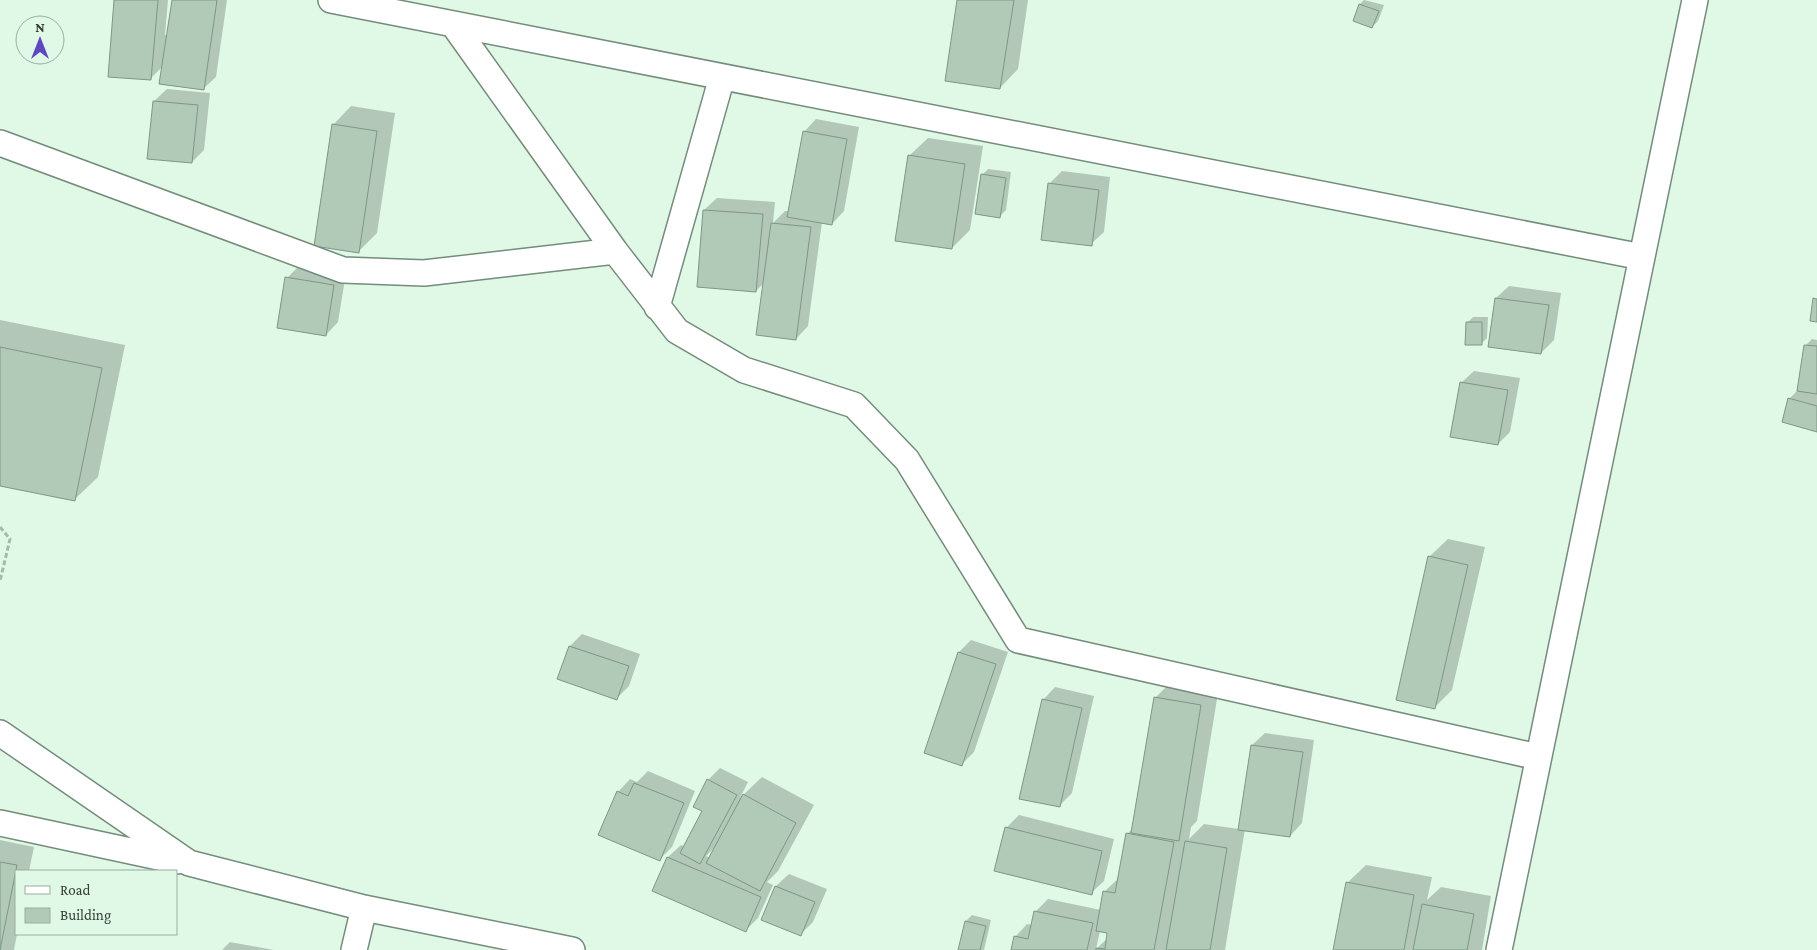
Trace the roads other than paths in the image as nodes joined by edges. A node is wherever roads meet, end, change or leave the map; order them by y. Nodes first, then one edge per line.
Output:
1 (331, 0) edge
2 (1695, 0) edge
3 (453, 24) junction
4 (722, 77) junction
5 (0, 143) edge
6 (615, 251) junction
7 (1642, 257) junction
8 (658, 307) junction
9 (0, 734) edge
10 (1538, 757) junction
11 (0, 823) edge
12 (189, 863) junction
13 (364, 908) junction
14 (354, 950) edge
15 (572, 950) edge
16 (1499, 950) edge

1 - 3 street
2 - 7 street
3 - 4 street
3 - 6 street
4 - 7 street
4 - 8 street
5 - 6 street
6 - 8 street
7 - 10 street
8 - 10 street
9 - 12 street
10 - 16 street
11 - 12 street
12 - 13 street
13 - 14 street
13 - 15 street

